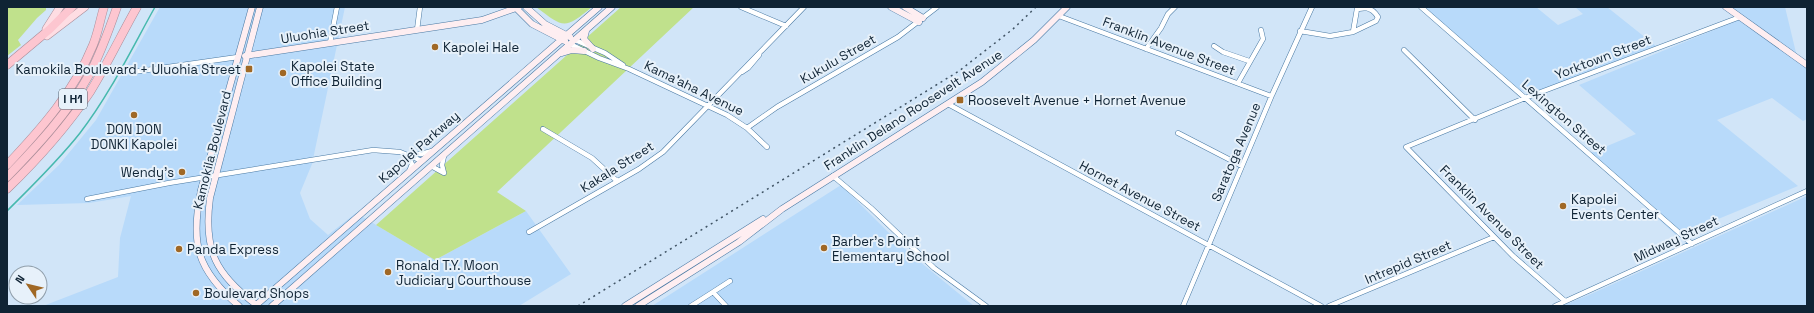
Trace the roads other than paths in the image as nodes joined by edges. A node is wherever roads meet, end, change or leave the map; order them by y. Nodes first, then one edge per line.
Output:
1 (60, 7) edge
2 (72, 7) edge
3 (85, 7) edge
4 (104, 7) edge
5 (117, 7) edge
6 (120, 7) edge
7 (137, 7) edge
8 (252, 7) edge
9 (260, 7) edge
10 (337, 7) edge
11 (420, 7) edge
12 (516, 7) edge
13 (526, 7) edge
14 (599, 7) edge
15 (612, 7) edge
16 (741, 7) edge
17 (804, 7) edge
18 (891, 7) edge
19 (905, 7) edge
20 (937, 7) edge
21 (1067, 7) edge
22 (1175, 7) edge
23 (1312, 7) edge
24 (1421, 7) edge
25 (1726, 7) edge
26 (1059, 16) junction
27 (1740, 17) junction
28 (921, 20) junction
29 (577, 26) junction
30 (786, 26) junction
31 (553, 28) junction
32 (587, 29) junction
33 (417, 30) junction
34 (1261, 30) dead end
35 (1300, 31) junction
36 (547, 32) junction
37 (1353, 32) junction
38 (564, 38) junction
39 (572, 42) junction
40 (330, 43) junction
41 (1214, 46) dead end
42 (593, 49) junction
43 (1146, 49) junction
44 (550, 50) junction
45 (1404, 50) dead end
46 (584, 51) junction
47 (558, 54) junction
48 (248, 55) junction
49 (238, 57) junction
50 (1249, 61) junction
51 (7, 64) edge
52 (1807, 65) edge
53 (628, 68) junction
54 (7, 69) edge
55 (133, 72) dead end
56 (1238, 83) junction
57 (1272, 96) junction
58 (1526, 98) junction
59 (948, 104) junction
60 (709, 106) junction
61 (51, 115) junction
62 (1475, 120) junction
63 (747, 128) junction
64 (543, 129) dead end
65 (62, 131) junction
66 (1178, 133) dead end
67 (767, 147) dead end
68 (1406, 147) joint
69 (437, 148) junction
70 (406, 153) junction
71 (445, 154) junction
72 (7, 158) edge
73 (422, 161) junction
74 (7, 165) edge
75 (431, 166) junction
76 (1242, 166) junction
77 (409, 172) junction
78 (216, 176) junction
79 (833, 176) junction
80 (7, 177) edge
81 (205, 177) junction
82 (617, 181) junction
83 (7, 189) edge
84 (1807, 191) edge
85 (87, 199) dead end
86 (782, 209) junction
87 (529, 232) dead end
88 (1494, 238) junction
89 (1692, 244) junction
90 (1208, 245) junction
91 (730, 281) dead end
92 (713, 292) junction
93 (1564, 301) junction
94 (239, 306) edge
95 (257, 306) edge
96 (272, 306) edge
97 (624, 306) edge
98 (638, 306) edge
99 (691, 306) edge
100 (726, 306) edge
101 (986, 306) edge
102 (1183, 306) edge
103 (1321, 306) edge
104 (1329, 306) edge
105 (1555, 306) edge

1 - 51 main road
2 - 51 highway
3 - 54 main road
4 - 61 highway, I H1
5 - 80 highway, I H1
6 - 65 highway
7 - 65 highway
8 - 49 main road, Kamokila Boulevard
9 - 48 main road, Kamokila Boulevard
10 - 40 street
11 - 33 street
12 - 33 main road, Uluohia Street
12 - 36 main road
13 - 31 main road
14 - 29 main road, Kapolei Parkway
15 - 32 main road, Kapolei Parkway
16 - 30 street
17 - 30 street, Kakala Street
18 - 28 main road
19 - 28 main road
20 - 28 street, Kukulu Street
21 - 26 main road, Franklin Delano Roosevelt Avenue
22 - 43 street
23 - 35 street, Saratoga Avenue
24 - 58 street, Lexington Street
25 - 27 main road
26 - 43 street, Franklin Avenue Street
26 - 59 main road, Franklin Delano Roosevelt Avenue
27 - 52 main road
27 - 58 street, Yorktown Street
28 - 63 street, Kukulu Street
29 - 31 main road
29 - 38 main road, Kapolei Parkway
30 - 60 street, Kakala Street
31 - 38 main road
32 - 39 main road, Kapolei Parkway
32 - 42 main road
33 - 40 main road, Uluohia Street
34 - 50 street
35 - 37 street
35 - 57 street, Saratoga Avenue
36 - 38 main road
36 - 44 main road
37 - 37 street
38 - 39 main road
38 - 44 main road, Kapolei Parkway
39 - 42 street, Kama'aha Avenue
39 - 46 street, Kama'aha Avenue
39 - 47 main road, Kapolei Parkway
40 - 48 main road, Uluohia Street
41 - 50 street
42 - 53 street, Kama'aha Avenue
43 - 56 street, Franklin Avenue Street
44 - 69 main road, Kapolei Parkway
45 - 62 street
46 - 47 main road
46 - 53 street, Kama'aha Avenue
47 - 71 main road, Kapolei Parkway
48 - 49 main road, Uluohia Street
48 - 78 main road, Kamokila Boulevard
49 - 55 street, Uluohia Street
49 - 81 main road, Kamokila Boulevard
50 - 56 street
53 - 60 street, Kama'aha Avenue
56 - 57 street, Franklin Avenue Street
57 - 76 street, Saratoga Avenue
58 - 62 street, Yorktown Street
58 - 89 street, Lexington Street
59 - 79 main road, Franklin Delano Roosevelt Avenue
59 - 90 street, Hornet Avenue Street
60 - 63 street, Kama'aha Avenue
60 - 82 street, Kakala Street
61 - 72 highway
61 - 74 highway, I H1
62 - 68 street, Yorktown Street
63 - 67 street, Kama'aha Avenue
64 - 82 street
65 - 83 highway
66 - 76 street
68 - 88 street, Franklin Avenue Street
69 - 70 street
69 - 73 main road, Kapolei Parkway
70 - 73 street
70 - 77 street
70 - 78 street
71 - 75 main road, Kapolei Parkway
71 - 75 street
73 - 75 main road
73 - 77 main road, Kapolei Parkway
75 - 96 main road, Kapolei Parkway
76 - 90 street, Saratoga Avenue
77 - 95 main road, Kapolei Parkway
78 - 81 street
78 - 95 main road, Kamokila Boulevard
79 - 86 main road, Franklin Delano Roosevelt Avenue
79 - 101 street
81 - 85 street
81 - 94 main road, Kamokila Boulevard
82 - 87 street, Kakala Street
84 - 89 street, Midway Street
86 - 97 main road, Franklin Delano Roosevelt Avenue
86 - 98 main road, Franklin Delano Roosevelt Avenue
88 - 93 street, Franklin Avenue Street
88 - 104 street, Intrepid Street
89 - 93 street, Midway Street
90 - 102 street, Saratoga Avenue
90 - 103 street, Hornet Avenue Street
91 - 92 street
92 - 99 street
92 - 100 street
93 - 105 street, Midway Street

